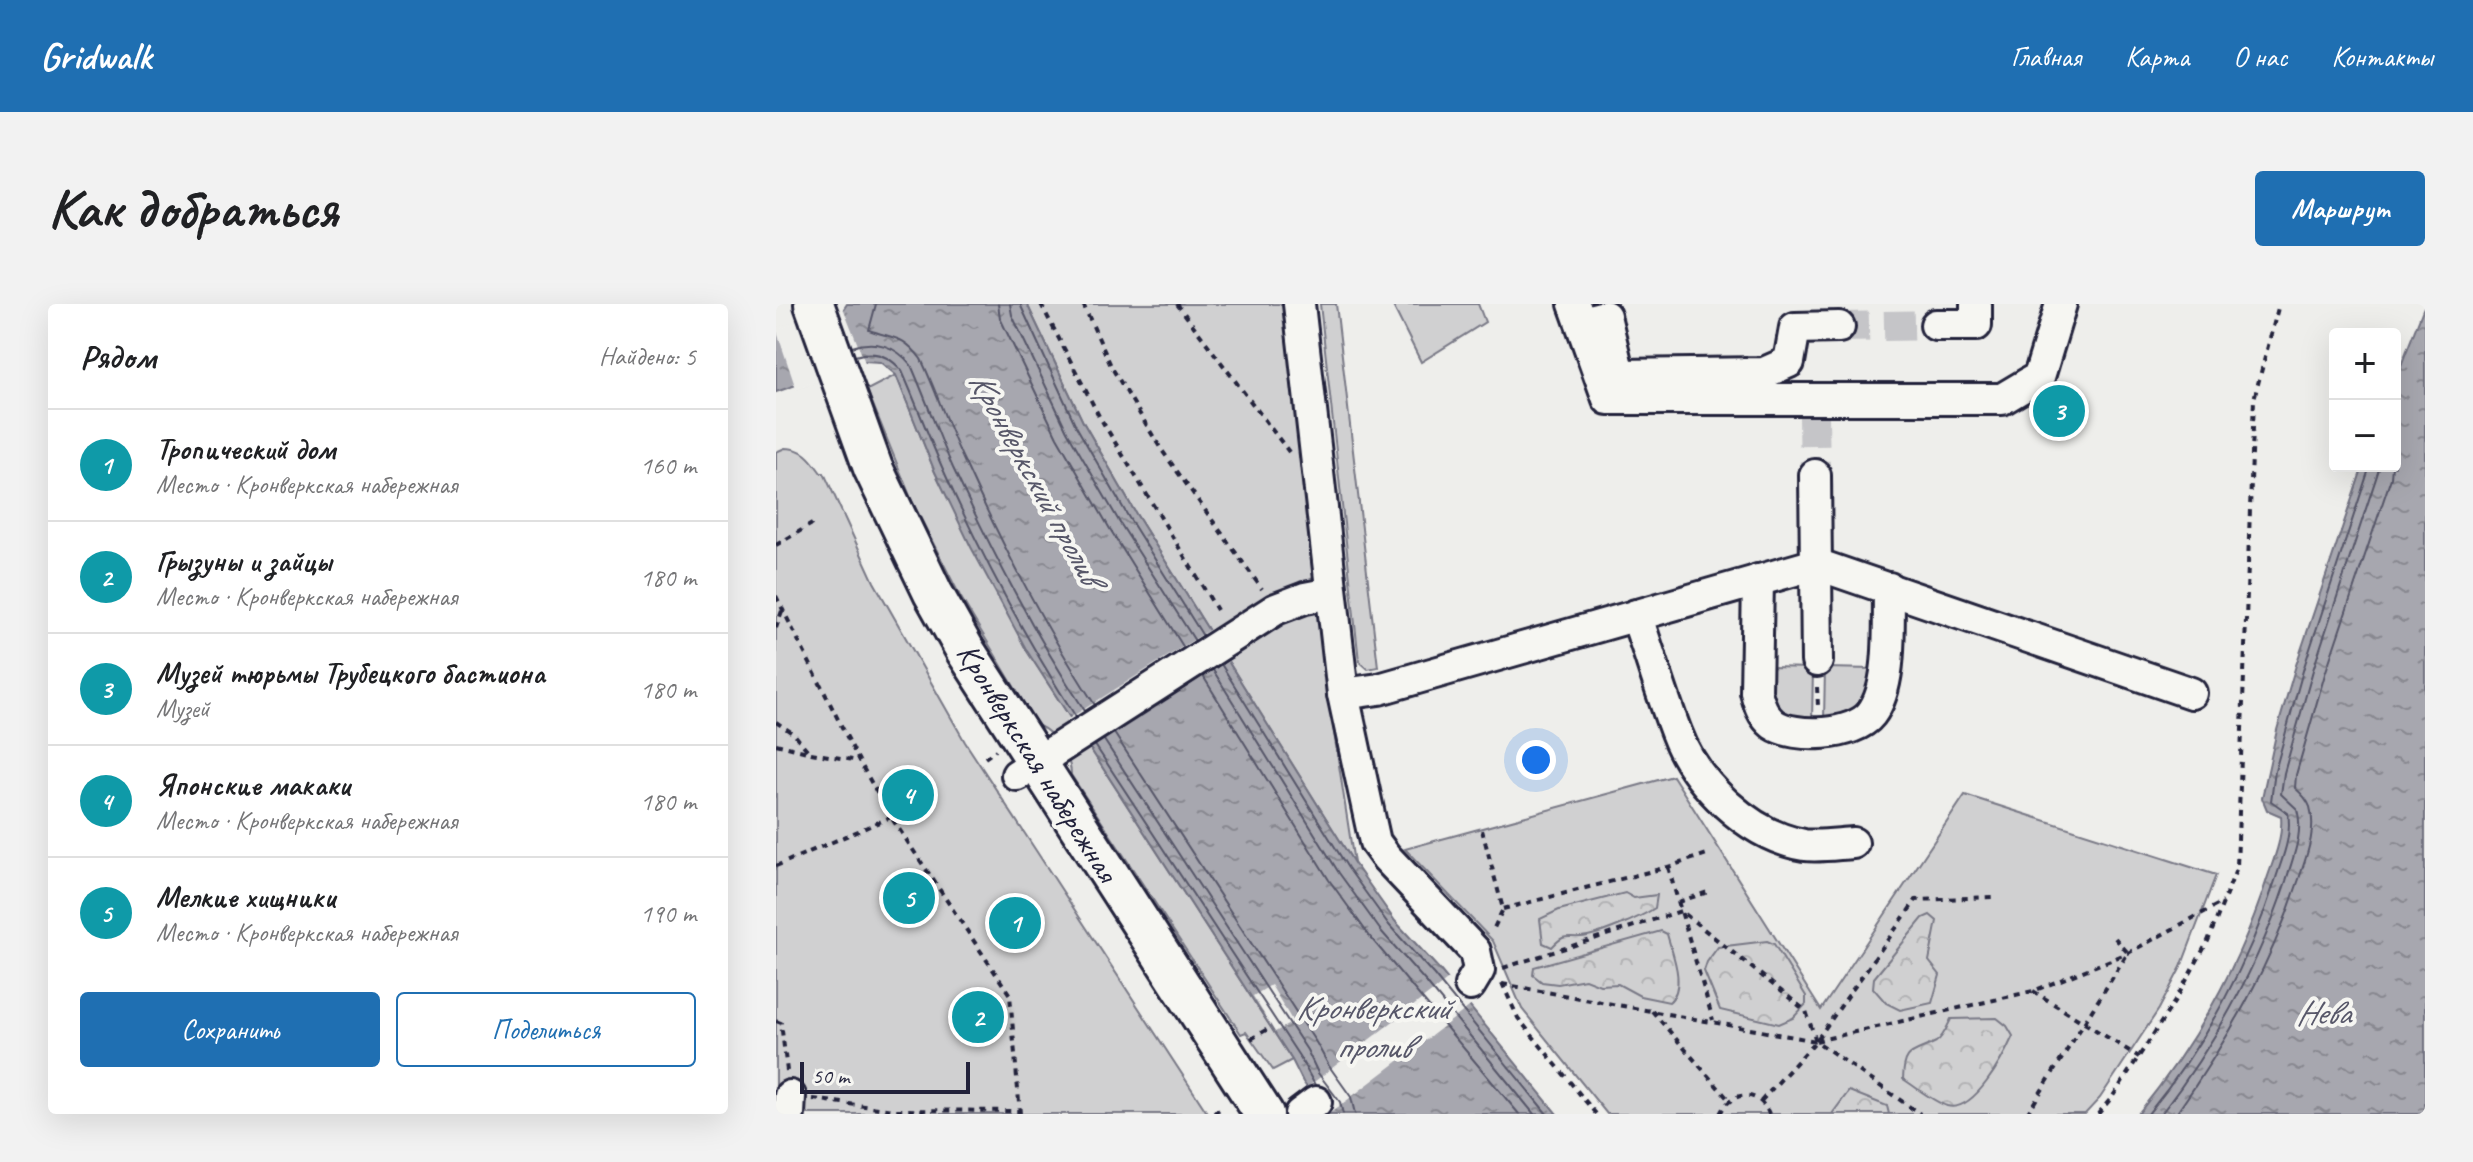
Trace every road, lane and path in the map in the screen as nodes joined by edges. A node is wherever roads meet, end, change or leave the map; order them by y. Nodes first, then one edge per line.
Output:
1 (788, 304) edge
2 (814, 304) edge
3 (1041, 304) edge
4 (1083, 304) edge
5 (1177, 304) edge
6 (1299, 304) edge
7 (1976, 304) edge
8 (2061, 304) edge
9 (2279, 304) edge
10 (1577, 313) edge
11 (1808, 316) edge
12 (1936, 325) tunnel mouth
13 (1839, 327) tunnel mouth
14 (834, 396) junction
15 (1294, 458) dead end
16 (1815, 475) tunnel mouth
17 (812, 524) dead end
18 (776, 545) edge
19 (1816, 564) junction
20 (1758, 580) junction
21 (1889, 588) junction
22 (1331, 593) junction
23 (776, 596) edge
24 (1267, 596) dead end
25 (783, 608) junction
26 (1217, 610) dead end
27 (1636, 615) junction
28 (776, 628) edge
29 (1817, 661) joint
30 (2191, 693) dead end
31 (1343, 694) junction
32 (776, 722) edge
33 (1818, 732) junction
34 (776, 744) edge
35 (811, 753) junction
36 (859, 761) junction
37 (1037, 762) junction
38 (891, 817) junction
39 (1482, 830) dead end
40 (1853, 843) dead end
41 (1710, 853) dead end
42 (776, 866) edge
43 (1668, 867) junction
44 (1711, 891) dead end
45 (1994, 897) dead end
46 (1678, 902) junction
47 (2223, 902) junction
48 (1503, 909) junction
49 (1681, 911) junction
50 (2115, 938) dead end
51 (1487, 941) dead end
52 (2128, 953) junction
53 (1480, 984) joint
54 (1502, 984) junction
55 (2033, 991) junction
56 (1651, 1009) junction
57 (1713, 1020) junction
58 (776, 1021) edge
59 (2084, 1023) junction
60 (1271, 1027) dead end
61 (1249, 1040) dead end
62 (1816, 1041) junction
63 (2139, 1057) junction
64 (1729, 1100) junction
65 (1761, 1101) junction
66 (789, 1105) edge
67 (1020, 1112) edge
68 (1224, 1112) edge
69 (1264, 1114) edge
70 (1596, 1114) edge
71 (1720, 1114) edge
72 (1769, 1114) edge
73 (1920, 1114) edge
74 (2027, 1114) edge
75 (2098, 1114) edge

1 - 14 main road
2 - 14 main road
3 - 26 path
4 - 24 path
5 - 15 path
6 - 22 lane
7 - 12 lane
8 - 10 lane
9 - 47 path
10 - 11 lane
11 - 13 lane
14 - 37 main road, Кронверкская набережная
16 - 19 lane
17 - 18 path
19 - 20 lane
19 - 21 lane
19 - 29 lane
20 - 27 lane
20 - 33 lane
21 - 30 lane
21 - 33 lane
22 - 31 lane
22 - 37 lane
23 - 25 path
25 - 28 path
25 - 36 path
27 - 31 lane
27 - 40 lane
29 - 33 path
31 - 53 lane
32 - 35 path
34 - 35 path
35 - 36 path
36 - 38 path
37 - 68 main road, Кронверкская набережная
37 - 69 main road, Кронверкская набережная
38 - 42 path
38 - 67 path
39 - 48 path
41 - 43 path
43 - 46 path
43 - 48 path
44 - 46 path
45 - 62 path
46 - 49 path
47 - 52 path
47 - 63 path
48 - 51 path
49 - 54 path
49 - 57 path
49 - 62 path
50 - 52 path
52 - 55 path
52 - 59 path
53 - 54 path
54 - 56 path
54 - 70 path
55 - 59 path
55 - 62 path
56 - 57 path
56 - 64 path
57 - 62 path
58 - 66 path
59 - 63 path
59 - 74 path
60 - 61 path
62 - 65 path
62 - 73 path
63 - 75 path
64 - 65 path
64 - 71 path
65 - 72 path
66 - 67 path

